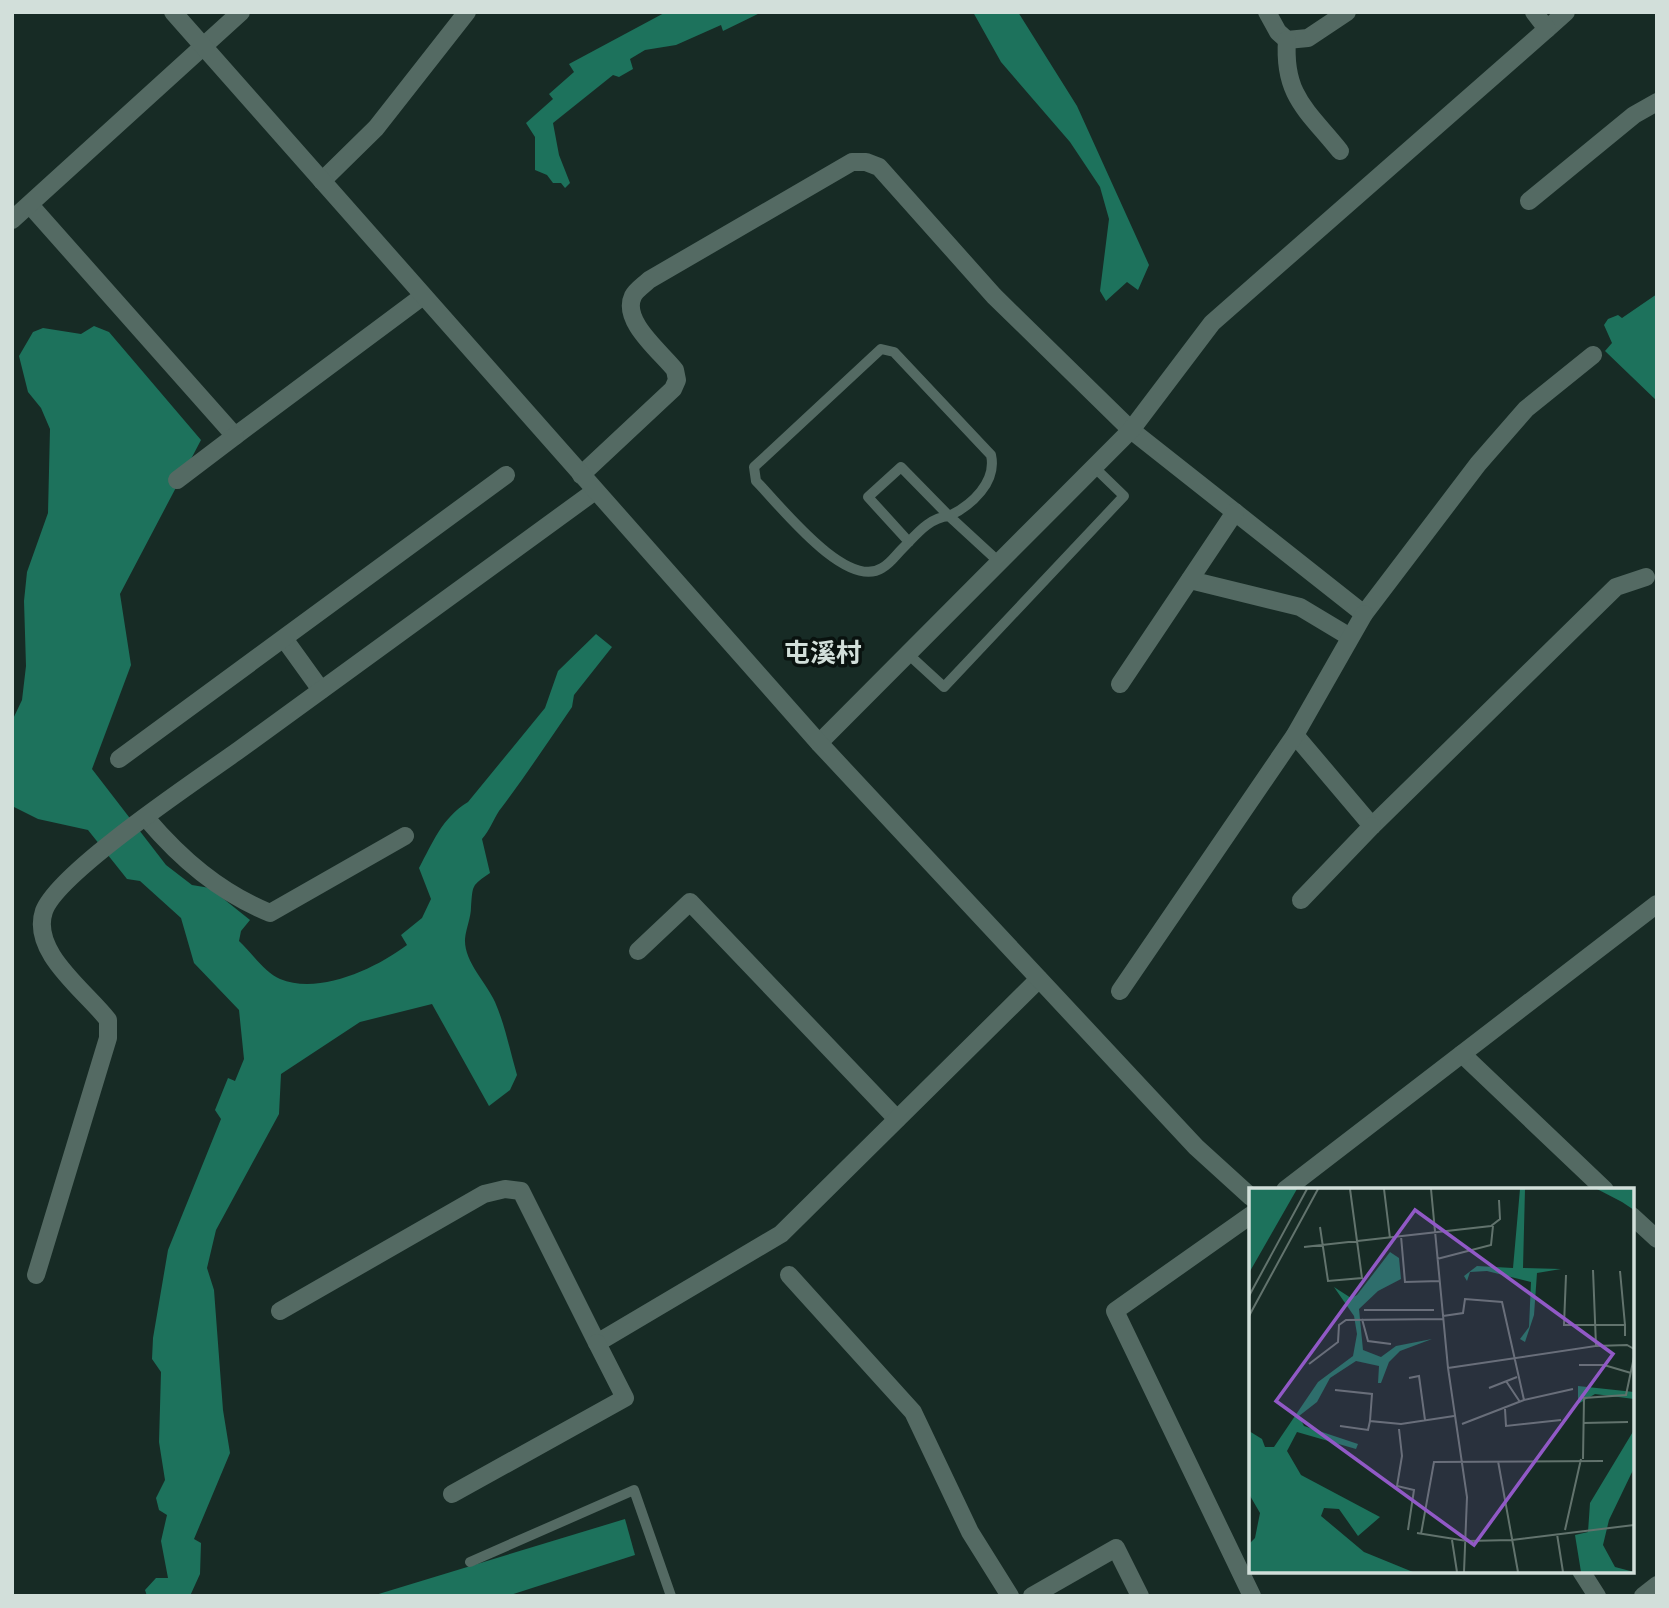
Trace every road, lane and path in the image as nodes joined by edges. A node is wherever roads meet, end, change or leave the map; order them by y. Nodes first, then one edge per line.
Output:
1 (173, 12) edge
2 (241, 12) edge
3 (467, 12) edge
4 (1267, 12) edge
5 (1347, 12) edge
6 (1534, 12) edge
7 (1566, 12) edge
8 (1547, 29) junction
9 (1287, 40) junction
10 (203, 47) junction
11 (1657, 102) edge
12 (1340, 151) dead end
13 (322, 181) junction
14 (1529, 201) dead end
15 (30, 205) junction
16 (12, 220) edge
17 (423, 296) junction
18 (1593, 355) dead end
19 (1131, 429) junction
20 (235, 436) junction
21 (1094, 467) junction
22 (506, 475) dead end
23 (581, 475) junction
24 (177, 480) dead end
25 (595, 491) junction
26 (1235, 512) junction
27 (948, 516) junction
28 (909, 542) junction
29 (999, 562) junction
30 (1646, 577) dead end
31 (1190, 580) junction
32 (1364, 614) junction
33 (1350, 638) junction
34 (285, 640) junction
35 (908, 654) junction
36 (1121, 684) dead end
37 (321, 690) junction
38 (1295, 735) junction
39 (819, 743) junction
40 (119, 760) dead end
41 (142, 821) junction
42 (1372, 827) junction
43 (405, 836) dead end
44 (1301, 900) dead end
45 (1657, 904) edge
46 (638, 951) dead end
47 (1039, 979) junction
48 (1121, 992) dead end
49 (1462, 1054) junction
50 (897, 1119) junction
51 (1288, 1188) edge
52 (1603, 1188) edge
53 (1249, 1195) edge
54 (1249, 1217) edge
55 (1634, 1218) edge
56 (1657, 1239) edge
57 (36, 1275) dead end
58 (789, 1275) dead end
59 (280, 1311) dead end
60 (597, 1343) junction
61 (452, 1494) dead end
62 (470, 1562) dead end
63 (1582, 1573) edge
64 (1657, 1585) edge
65 (671, 1596) edge
66 (1010, 1596) edge
67 (1032, 1596) edge
68 (1140, 1596) edge
69 (1252, 1596) edge
70 (1597, 1596) edge
71 (1643, 1596) edge

1 - 10 street
2 - 10 street
3 - 13 street
4 - 9 street
5 - 9 street
6 - 8 street
7 - 8 street
8 - 19 street
9 - 12 street
10 - 13 street
10 - 15 street
11 - 14 street
13 - 17 street
15 - 16 street
15 - 20 street
17 - 20 street
17 - 23 street
18 - 32 street
19 - 21 street
19 - 23 street
19 - 26 street
20 - 24 street
21 - 29 street
21 - 35 lane
22 - 34 street
23 - 25 street
25 - 37 street
25 - 39 street
26 - 31 street
26 - 32 street
27 - 28 lane
27 - 28 lane
27 - 28 lane
27 - 29 lane
29 - 35 street
30 - 42 street
31 - 33 street
31 - 36 street
32 - 33 street
33 - 38 street
34 - 37 street
34 - 40 street
35 - 39 street
37 - 41 street
38 - 42 street
38 - 48 street
39 - 47 street
41 - 43 street
41 - 57 street
42 - 44 street
45 - 49 street
46 - 50 street
47 - 50 street
47 - 53 street
49 - 51 street
49 - 52 street
50 - 60 street
54 - 69 street
55 - 56 street
58 - 66 street
59 - 60 street
60 - 61 street
62 - 65 lane
63 - 70 street
64 - 71 street
67 - 68 street

